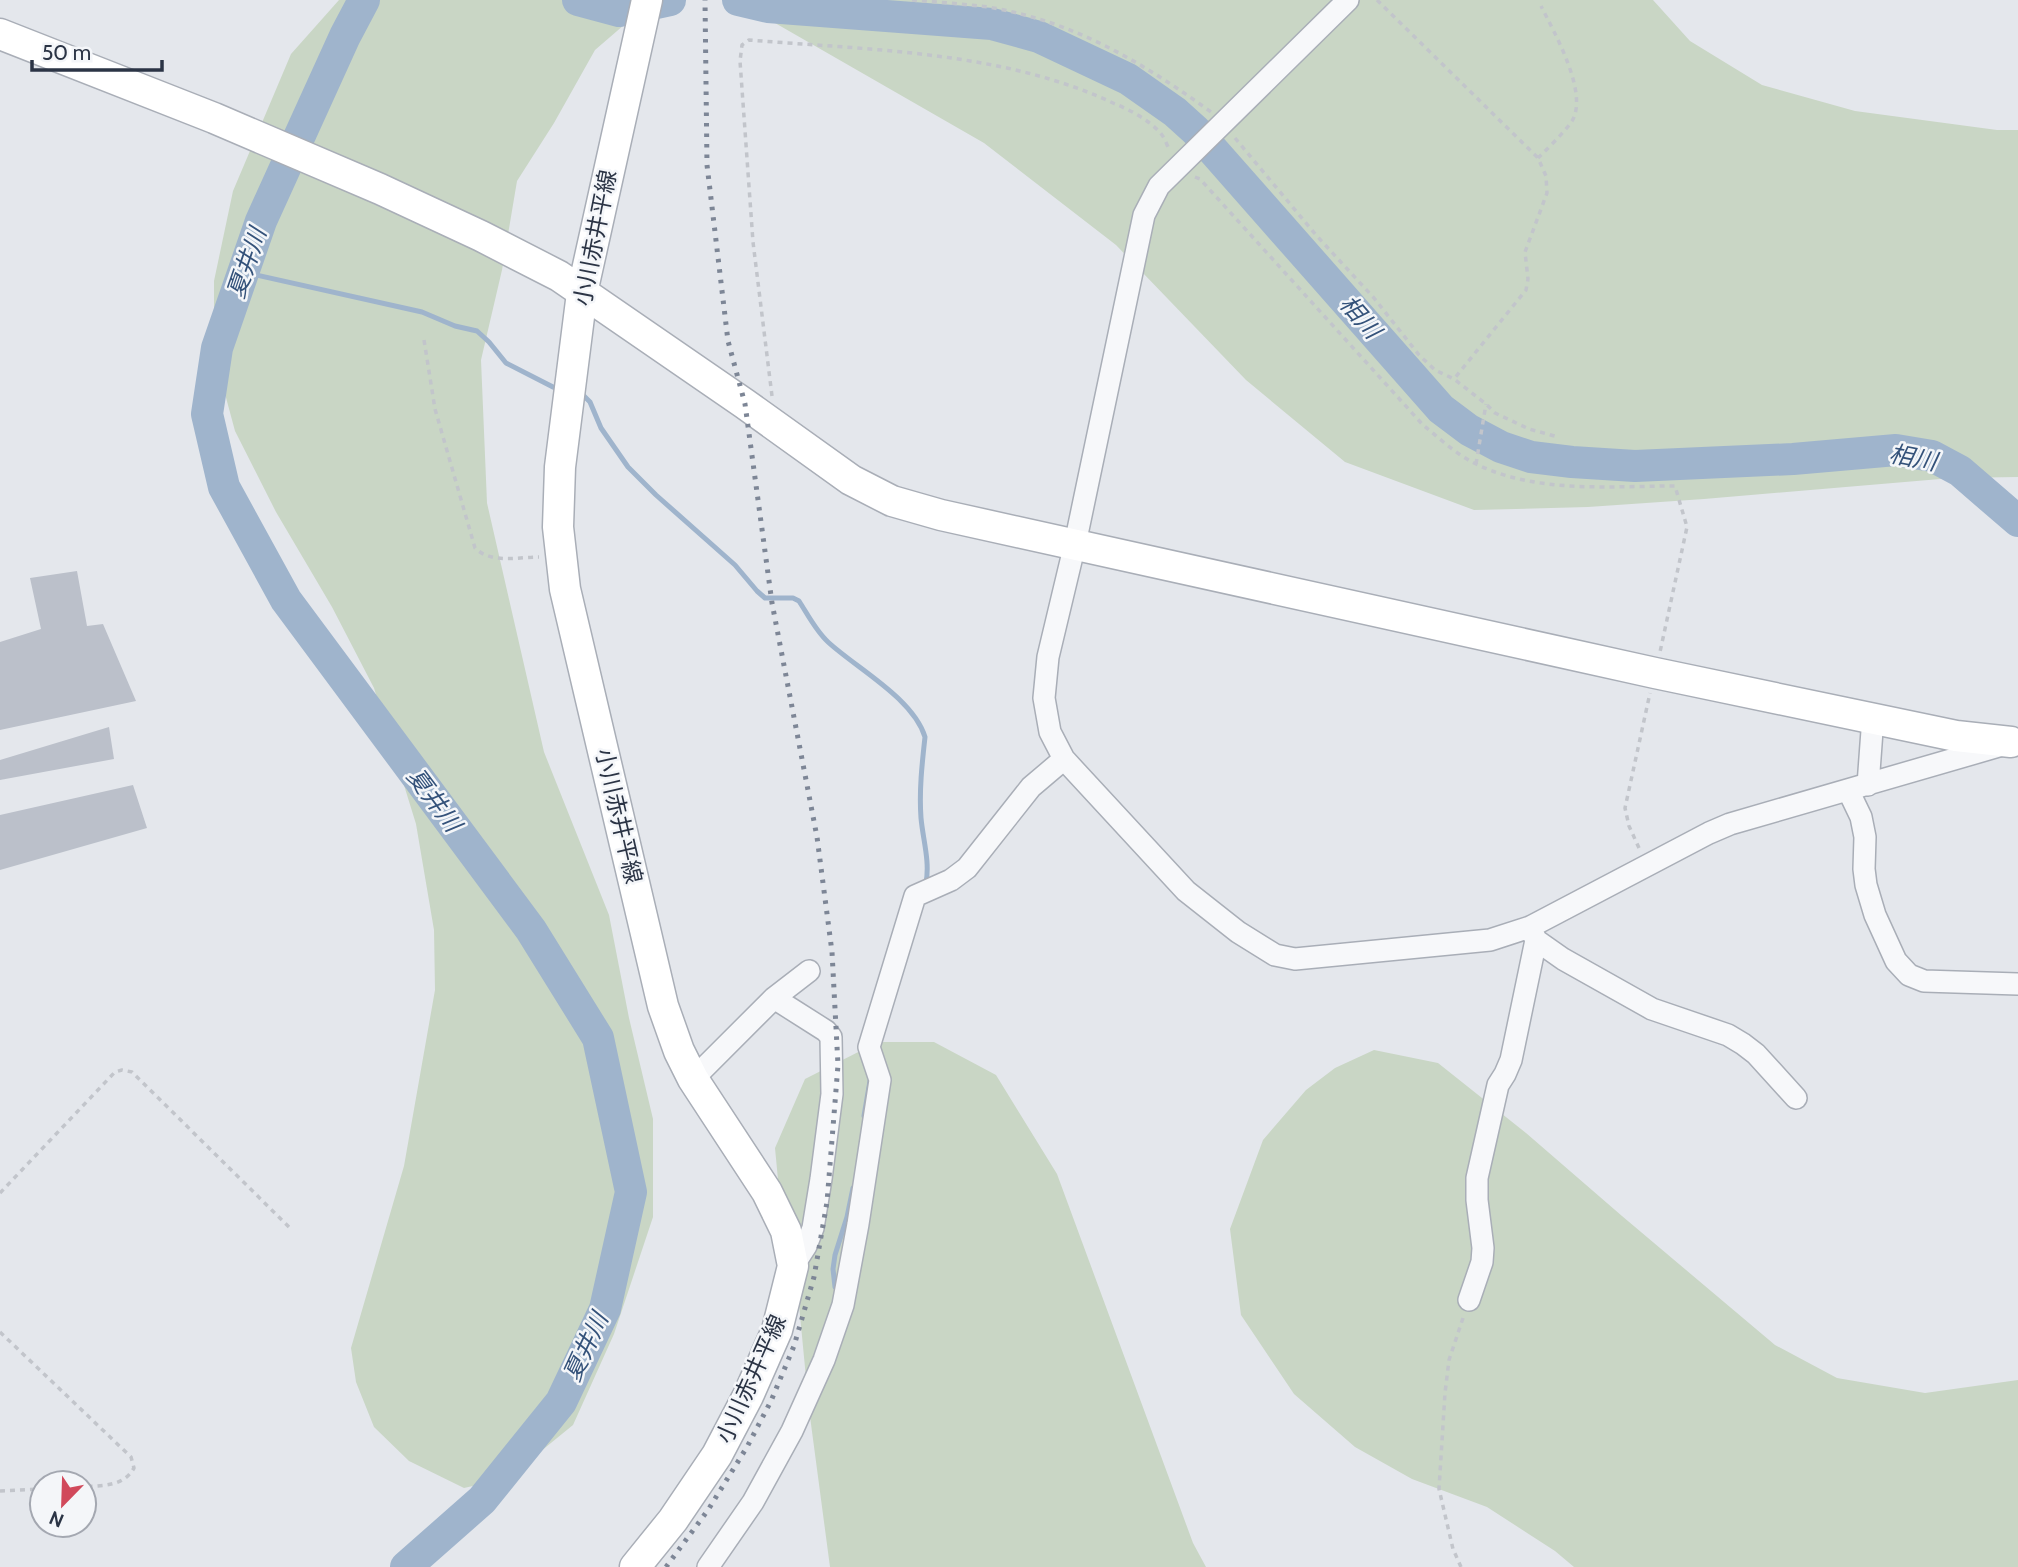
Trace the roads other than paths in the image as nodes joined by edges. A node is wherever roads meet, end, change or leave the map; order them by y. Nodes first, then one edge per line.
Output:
1 (647, 0) edge
2 (1348, 0) edge
3 (0, 34) edge
4 (582, 293) junction
5 (1075, 544) junction
6 (1873, 717) junction
7 (2014, 741) edge
8 (1065, 759) junction
9 (1858, 787) junction
10 (1533, 934) junction
11 (808, 971) dead end
12 (2018, 984) edge
13 (774, 998) junction
14 (693, 1079) junction
15 (1796, 1098) dead end
16 (793, 1266) junction
17 (1469, 1300) road end
18 (635, 1567) edge
19 (708, 1567) edge

1 - 4 street, 小川赤井平線
2 - 5 street
3 - 4 street
4 - 5 street
4 - 14 street, 小川赤井平線
5 - 6 street
5 - 8 street
6 - 7 street
6 - 9 street
7 - 9 street
8 - 10 street
8 - 19 street
9 - 10 street
9 - 12 street
10 - 15 street
10 - 17 street
11 - 13 street
13 - 14 street
13 - 16 street
14 - 16 street, 小川赤井平線
16 - 18 street, 小川赤井平線

